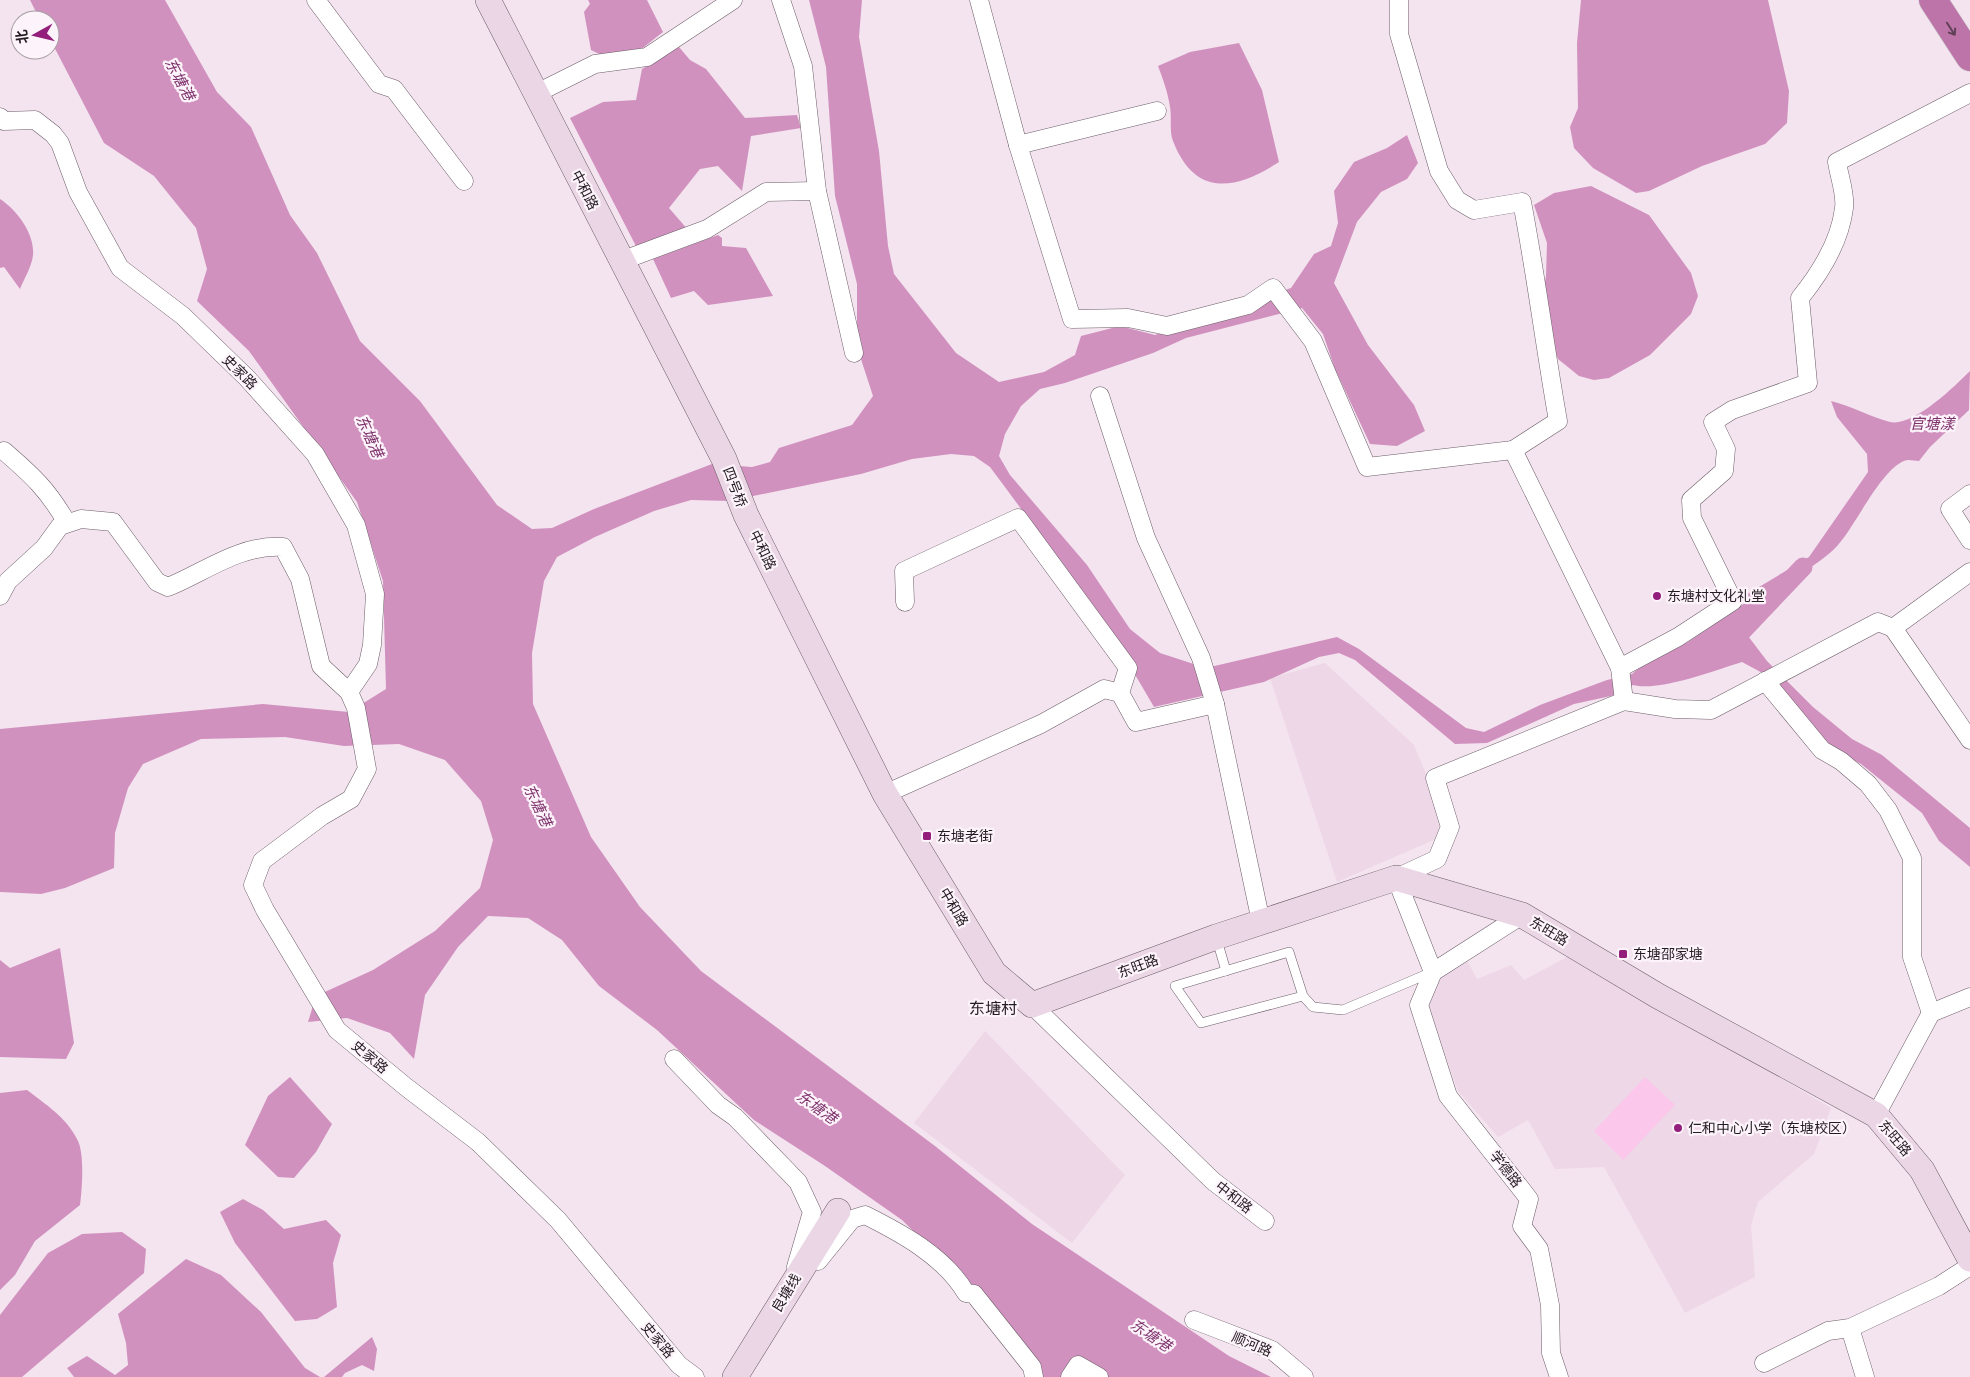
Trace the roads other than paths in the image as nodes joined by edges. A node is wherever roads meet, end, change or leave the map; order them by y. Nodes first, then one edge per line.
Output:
1 (316, 0) edge
2 (488, 0) edge
3 (733, 0) edge
4 (781, 0) edge
5 (979, 0) edge
6 (1399, 0) edge
7 (1933, 0) edge
8 (1970, 57) edge
9 (1970, 93) edge
10 (535, 94) junction
11 (1157, 111) dead end
12 (0, 117) edge
13 (1018, 145) junction
14 (464, 181) dead end
15 (817, 191) junction
16 (621, 261) junction
17 (854, 353) dead end
18 (1100, 396) dead end
19 (1513, 450) junction
20 (4, 451) dead end
21 (724, 459) joint
22 (1970, 494) edge
23 (746, 515) joint
24 (67, 523) junction
25 (1970, 540) edge
26 (1970, 572) edge
27 (0, 596) edge
28 (905, 602) dead end
29 (1893, 628) junction
30 (1765, 681) junction
31 (1622, 684) junction
32 (349, 692) junction
33 (1120, 694) junction
34 (1215, 704) junction
35 (1970, 740) edge
36 (885, 794) junction
37 (1396, 878) junction
38 (1522, 915) junction
39 (1262, 922) junction
40 (1216, 937) junction
41 (1226, 971) junction
42 (1432, 972) junction
43 (1303, 996) junction
44 (1970, 997) edge
45 (1032, 1005) junction
46 (1931, 1013) junction
47 (674, 1059) dead end
48 (1876, 1115) junction
49 (838, 1211) dead end
50 (1265, 1221) dead end
51 (1970, 1259) edge
52 (1970, 1266) edge
53 (793, 1282) junction
54 (1194, 1320) dead end
55 (1850, 1328) junction
56 (1764, 1363) dead end
57 (695, 1377) edge
58 (735, 1377) edge
59 (1034, 1377) edge
60 (1070, 1377) edge
61 (1099, 1377) edge
62 (1304, 1377) edge
63 (1559, 1377) edge
64 (1865, 1377) edge

1 - 14 street
2 - 10 street, 中和路
3 - 10 street
4 - 15 street
5 - 13 street
6 - 19 street
7 -> 8 highway
9 - 31 street
10 - 16 street, 中和路
11 - 13 street
12 - 32 street, 史家路
13 - 19 street
15 - 16 street
15 - 17 street
16 - 21 street, 中和路
18 - 34 street
19 - 31 street
20 - 24 street
21 - 23 street, 四号桥
22 - 25 street
23 - 36 street, 中和路
24 - 27 street
24 - 32 street, 史家路
26 - 29 street
28 - 33 street
29 - 30 street
29 - 35 street
30 - 31 street
30 - 46 street
31 - 37 street
32 - 57 street, 史家路
33 - 34 street
33 - 36 street
34 - 39 street
36 - 45 street, 中和路
37 - 38 street, 东旺路
37 - 39 street, 东旺路
37 - 42 street
38 - 42 street
38 - 48 street, 东旺路
39 - 40 street, 东旺路
40 - 41 lane
40 - 45 street, 东旺路
41 - 43 lane
41 - 43 lane
42 - 43 lane
42 - 63 street, 学德路
44 - 46 street
45 - 50 street, 中和路
46 - 48 street
47 - 53 street
48 - 51 street, 东旺路
49 - 53 street, 良塘线
52 - 55 street
53 - 58 street, 良塘线
53 - 59 street
54 - 62 street, 顺河路
55 - 56 street
55 - 64 street
60 - 61 street

